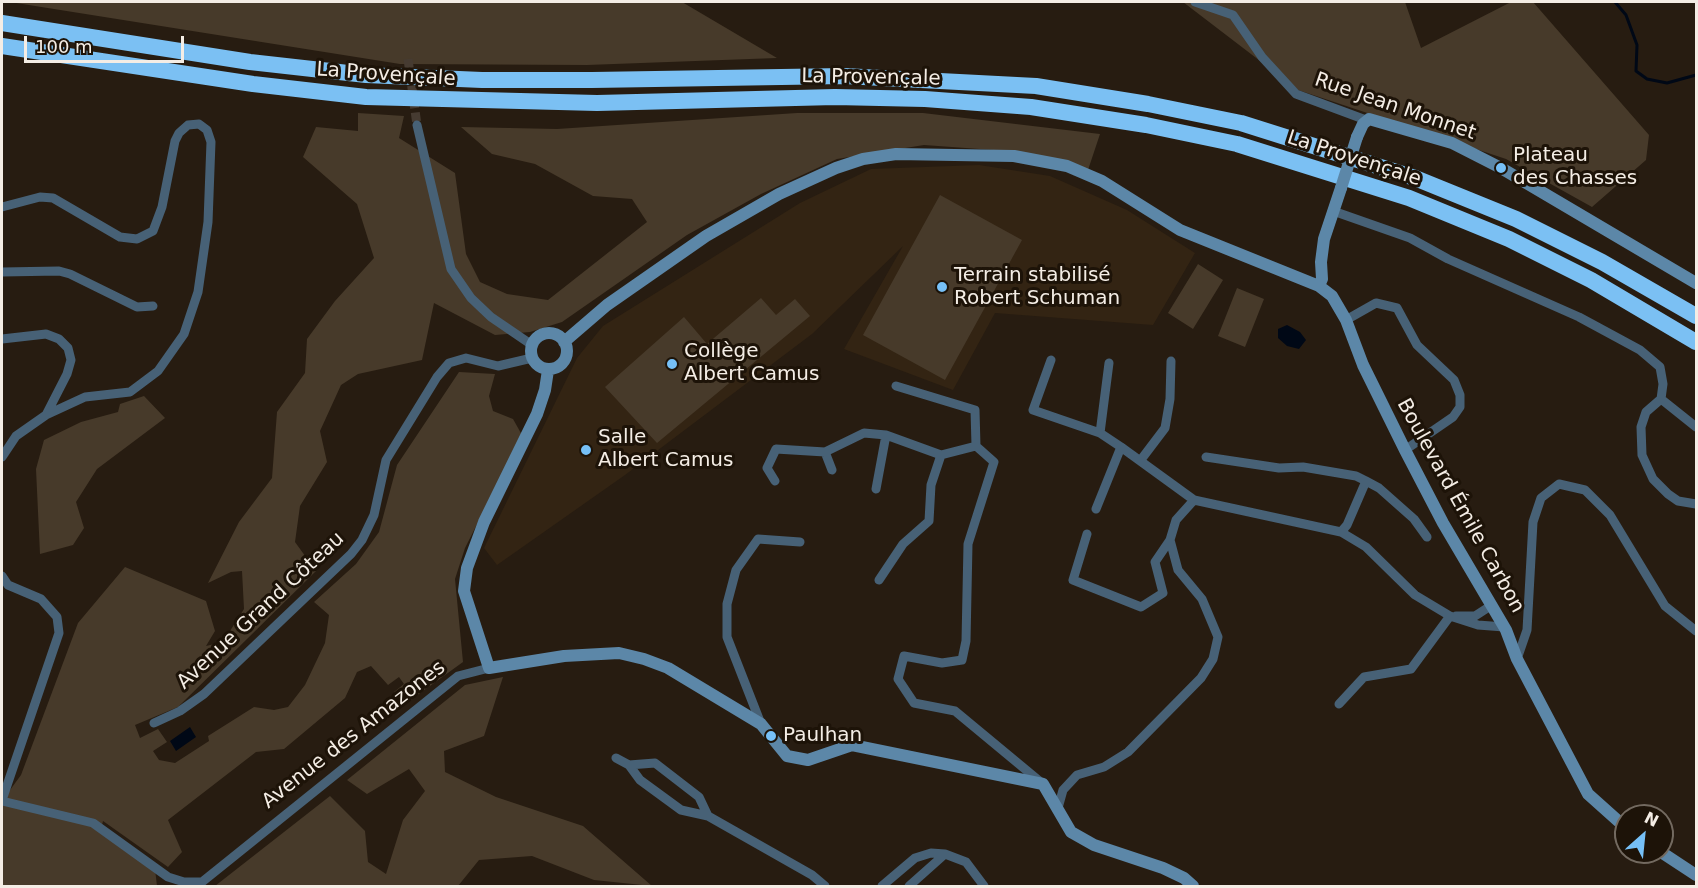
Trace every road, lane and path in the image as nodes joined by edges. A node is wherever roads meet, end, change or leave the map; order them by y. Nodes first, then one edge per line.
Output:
1 (1195, 2) edge
2 (2, 23) edge
3 (2, 46) edge
4 (1366, 120) junction
5 (417, 125) tunnel mouth
6 (2, 207) edge
7 (1334, 210) junction
8 (2, 273) edge
9 (1696, 283) edge
10 (1319, 286) junction
11 (153, 306) dead end
12 (1696, 316) edge
13 (1346, 320) junction
14 (2, 339) edge
15 (564, 342) junction
16 (1696, 342) edge
17 (532, 351) junction
18 (1051, 360) dead end
19 (1171, 361) dead end
20 (1109, 363) dead end
21 (548, 369) junction
22 (896, 386) dead end
23 (1661, 399) junction
24 (46, 414) junction
25 (1696, 427) edge
26 (1100, 433) junction
27 (886, 435) junction
28 (976, 446) junction
29 (1121, 447) junction
30 (1405, 450) junction
31 (825, 452) junction
32 (942, 455) junction
33 (2, 457) edge
34 (1206, 457) dead end
35 (1140, 461) junction
36 (831, 470) dead end
37 (1366, 481) junction
38 (775, 482) dead end
39 (876, 489) dead end
40 (1194, 500) junction
41 (1696, 504) edge
42 (1096, 509) dead end
43 (1341, 532) junction
44 (1087, 534) dead end
45 (1427, 537) dead end
46 (1170, 540) junction
47 (800, 542) dead end
48 (2, 576) edge
49 (879, 580) dead end
50 (1492, 605) junction
51 (1450, 616) junction
52 (1504, 627) junction
53 (1696, 631) edge
54 (1517, 659) junction
55 (489, 668) junction
56 (1339, 704) dead end
57 (154, 723) dead end
58 (761, 724) junction
59 (616, 758) dead end
60 (629, 765) junction
61 (1042, 784) junction
62 (2, 800) edge
63 (1058, 808) junction
64 (708, 816) junction
65 (1614, 817) edge
66 (945, 854) junction
67 (1674, 861) edge
68 (1696, 875) edge
69 (825, 886) edge
70 (882, 886) edge
71 (909, 886) edge
72 (984, 886) edge
73 (1193, 886) edge

1 - 4 street, Rue Jean Monnet
2 - 12 highway, La Provençale
3 - 16 highway, La Provençale
4 - 7 street, bridge
4 - 9 street, Rue Jean Monnet
5 - 17 street
6 - 24 street
7 - 10 street
7 - 23 street
8 - 11 street
10 - 13 street, Boulevard Émile Carbon
10 - 15 street
13 - 30 street, Boulevard Émile Carbon
13 - 30 street
14 - 24 street
15 - 17 street
15 - 21 street
17 - 21 street
17 - 57 street, Avenue Grand Côteau
18 - 26 street
19 - 35 street
20 - 26 street
21 - 55 street
22 - 28 street
23 - 25 street
23 - 41 street
24 - 33 street
26 - 29 street
27 - 31 street
27 - 32 street
27 - 39 street
28 - 32 street
28 - 61 street
29 - 35 street
29 - 42 street
30 - 50 street, Boulevard Émile Carbon
31 - 36 street
31 - 38 street
32 - 49 street
34 - 37 street
35 - 40 street
37 - 43 street
37 - 45 street
40 - 43 street
40 - 46 street
43 - 51 street
44 - 46 street
46 - 63 street
47 - 58 street
48 - 62 street
50 - 51 street
50 - 52 street, Boulevard Émile Carbon
51 - 52 street
51 - 56 street
52 - 54 street, Boulevard Émile Carbon
53 - 54 street
54 - 65 street, Boulevard Émile Carbon
55 - 58 street, Avenue des Amazones
55 - 62 street, Avenue des Amazones
58 - 61 street, Avenue des Amazones
59 - 60 street
60 - 64 street
60 - 64 street
61 - 63 street
63 - 73 street
64 - 69 street
66 - 70 street
66 - 71 street
66 - 72 street
67 - 68 street

